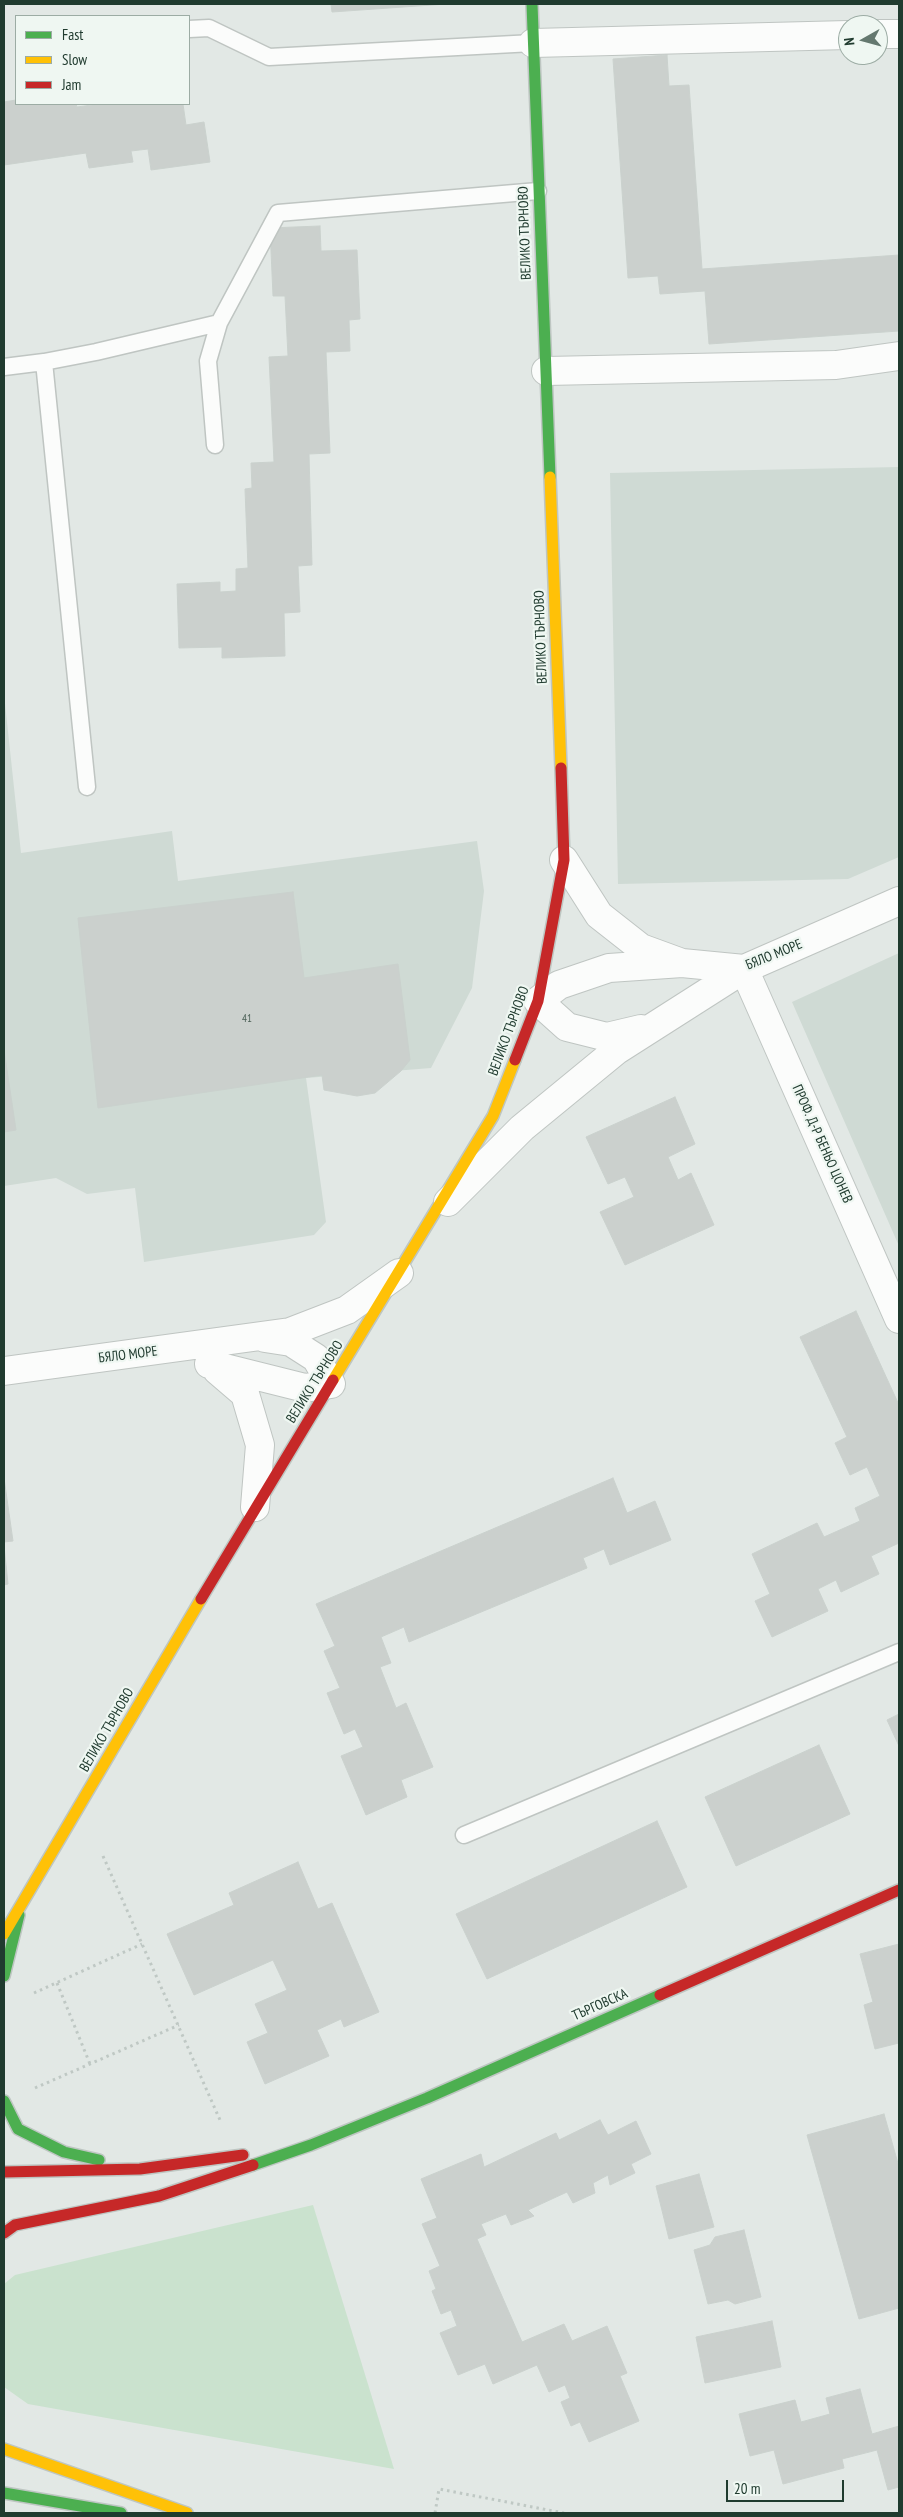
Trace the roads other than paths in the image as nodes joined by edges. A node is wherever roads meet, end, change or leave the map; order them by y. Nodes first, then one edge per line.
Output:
1 (532, 4) edge
2 (190, 29) edge
3 (838, 35) edge
4 (533, 43) junction
5 (538, 191) junction
6 (218, 323) junction
7 (899, 356) edge
8 (44, 362) junction
9 (4, 367) edge
10 (546, 371) junction
11 (215, 446) dead end
12 (88, 787) dead end
13 (564, 860) junction
14 (899, 900) edge
15 (682, 963) junction
16 (744, 969) junction
17 (538, 1001) junction
18 (654, 1026) junction
19 (435, 1215) junction
20 (400, 1273) junction
21 (899, 1320) edge
22 (259, 1337) junction
23 (167, 1350) junction
24 (209, 1364) junction
25 (4, 1371) edge
26 (331, 1384) junction
27 (255, 1507) junction
28 (899, 1652) edge
29 (464, 1836) dead end
30 (899, 1890) edge
31 (21, 1906) junction
32 (4, 1934) edge
33 (4, 1976) edge
34 (4, 2101) edge
35 (311, 2146) junction
36 (140, 2169) junction
37 (4, 2172) edge
38 (4, 2232) edge
39 (4, 2449) edge
40 (4, 2493) edge
41 (121, 2513) edge
42 (187, 2513) edge

1 - 4 street, ВЕЛИКО ТЪРНОВО
2 - 4 lane
3 - 4 street
4 - 5 street, ВЕЛИКО ТЪРНОВО
5 - 6 lane
5 - 10 street, ВЕЛИКО ТЪРНОВО
6 - 8 lane
6 - 11 lane
7 - 10 street
8 - 9 lane
8 - 12 lane
10 - 13 street, ВЕЛИКО ТЪРНОВО
13 - 15 street, БЯЛО МОРЕ
13 - 17 street, ВЕЛИКО ТЪРНОВО
14 - 16 street, БЯЛО МОРЕ
15 - 16 street, БЯЛО МОРЕ
15 - 17 street
16 - 18 street
16 - 21 street, ПРОФ. Д-Р БЕНЬО ЦОНЕВ
17 - 18 street
17 - 19 street, ВЕЛИКО ТЪРНОВО
18 - 19 street
19 - 20 street, ВЕЛИКО ТЪРНОВО
20 - 22 street
20 - 26 street, ВЕЛИКО ТЪРНОВО
22 - 23 street
22 - 26 street
23 - 24 street, БЯЛО МОРЕ
23 - 25 street, БЯЛО МОРЕ
24 - 26 street
24 - 27 street, БЯЛО МОРЕ
26 - 27 street, ВЕЛИКО ТЪРНОВО
27 - 31 street, ВЕЛИКО ТЪРНОВО
28 - 29 lane
30 - 35 street, ТЪРГОВСКА
31 - 32 street, ВЕЛИКО ТЪРНОВО
31 - 33 street
34 - 36 street
35 - 36 street
35 - 38 street
36 - 37 street
39 - 42 street
40 - 41 street

